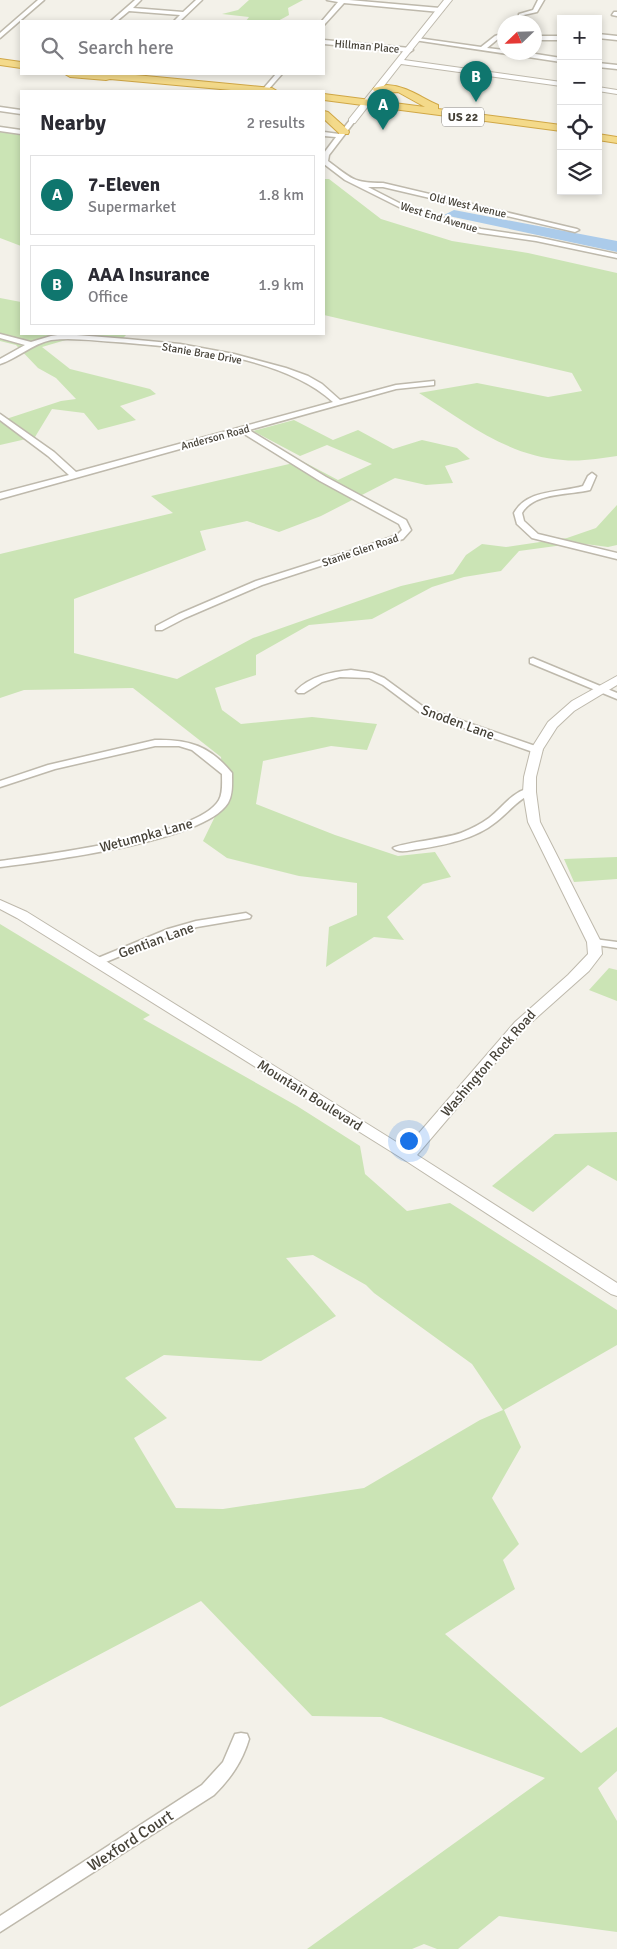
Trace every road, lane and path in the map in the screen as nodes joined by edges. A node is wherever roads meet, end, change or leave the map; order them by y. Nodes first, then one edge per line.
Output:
1 (41, 0) edge
2 (138, 0) edge
3 (199, 0) edge
4 (330, 0) edge
5 (448, 0) edge
6 (542, 0) edge
7 (342, 2) junction
8 (128, 9) junction
9 (440, 10) junction
10 (186, 14) junction
11 (521, 15) dead end
12 (115, 20) edge
13 (179, 20) edge
14 (325, 21) edge
15 (0, 24) edge
16 (12, 25) junction
17 (0, 36) edge
18 (497, 36) edge
19 (602, 36) edge
20 (542, 38) edge
21 (557, 38) edge
22 (617, 38) edge
23 (417, 40) junction
24 (325, 42) edge
25 (482, 49) junction
26 (410, 50) junction
27 (497, 51) edge
28 (542, 57) edge
29 (557, 59) edge
30 (400, 62) junction
31 (0, 64) edge
32 (20, 66) edge
33 (602, 66) edge
34 (617, 68) edge
35 (80, 75) edge
36 (121, 75) edge
37 (278, 75) edge
38 (557, 83) edge
39 (381, 86) junction
40 (395, 88) joint
41 (234, 90) edge
42 (260, 90) edge
43 (270, 90) edge
44 (602, 90) edge
45 (617, 92) edge
46 (325, 99) edge
47 (366, 104) junction
48 (0, 109) edge
49 (501, 110) dead end
50 (20, 112) edge
51 (326, 116) edge
52 (484, 117) junction
53 (352, 121) junction
54 (509, 121) junction
55 (0, 129) edge
56 (557, 129) edge
57 (557, 129) edge
58 (20, 132) edge
59 (602, 133) edge
60 (325, 134) edge
61 (343, 134) junction
62 (616, 138) edge
63 (325, 156) edge
64 (325, 162) edge
65 (360, 185) junction
66 (575, 230) dead end
67 (617, 256) edge
68 (0, 336) edge
69 (32, 344) junction
70 (0, 362) edge
71 (431, 383) dead end
72 (339, 403) junction
73 (0, 416) edge
74 (243, 430) junction
75 (74, 475) junction
76 (592, 476) dead end
77 (0, 496) edge
78 (617, 556) edge
79 (159, 628) dead end
80 (533, 661) dead end
81 (617, 680) edge
82 (602, 690) junction
83 (301, 691) dead end
84 (617, 696) edge
85 (537, 750) junction
86 (0, 784) edge
87 (530, 791) junction
88 (398, 848) dead end
89 (0, 864) edge
90 (0, 904) edge
91 (246, 916) dead end
92 (594, 942) junction
93 (617, 945) edge
94 (97, 962) junction
95 (408, 1156) junction
96 (617, 1290) edge
97 (241, 1739) dead end
98 (0, 1925) edge

1 - 16 street
2 - 8 street
3 - 10 street
4 - 7 street
5 - 9 street, West End Avenue
6 - 11 street
7 - 9 street
7 - 14 street
8 - 10 street
8 - 12 street
9 - 23 street, West End Avenue
10 - 13 street
15 - 16 street
16 - 17 street
18 - 25 street
19 - 22 street
20 - 21 street
23 - 25 street
23 - 26 street, West End Avenue
24 - 26 street, Hillman Place
25 - 27 street
26 - 30 street, West End Avenue
28 - 29 street
30 - 38 street
30 - 39 street, West End Avenue
31 - 32 highway
33 - 34 street
35 - 41 highway
36 - 42 highway
37 - 43 street
39 - 40 highway
39 - 47 street, West End Avenue
40 - 52 highway
44 - 45 street
46 - 47 highway, US 22
47 - 52 highway, US 22
47 - 53 street, West End Avenue
47 - 56 highway, US 22
48 - 50 street
49 - 54 highway
51 - 53 highway
51 - 61 highway
52 - 54 highway, US 22
53 - 61 street, West End Avenue
54 - 57 highway, US 22
55 - 58 street
59 - 62 highway
60 - 61 street
61 - 63 street, West End Avenue
64 - 65 street, West End Avenue
65 - 66 street, Old West Avenue
65 - 67 street, West End Avenue
68 - 69 street
69 - 70 street, Stanie Brae Drive
69 - 72 street, Stanie Brae Drive
71 - 72 street, Anderson Road
72 - 74 street, Anderson Road
73 - 75 street
74 - 75 street, Anderson Road
74 - 79 street, Stanie Glen Road
75 - 77 street, Anderson Road
76 - 78 street
80 - 82 street
81 - 82 street
82 - 84 street
82 - 85 street
83 - 85 street, Snoden Lane
85 - 87 street
86 - 89 street, Wetumpka Lane
87 - 88 street
87 - 92 street
90 - 94 street, Mountain Boulevard
91 - 94 street, Gentian Lane
92 - 93 street
92 - 95 street, Washington Rock Road
94 - 95 street, Mountain Boulevard
95 - 96 street, Mountain Boulevard
97 - 98 street, Wexford Court

